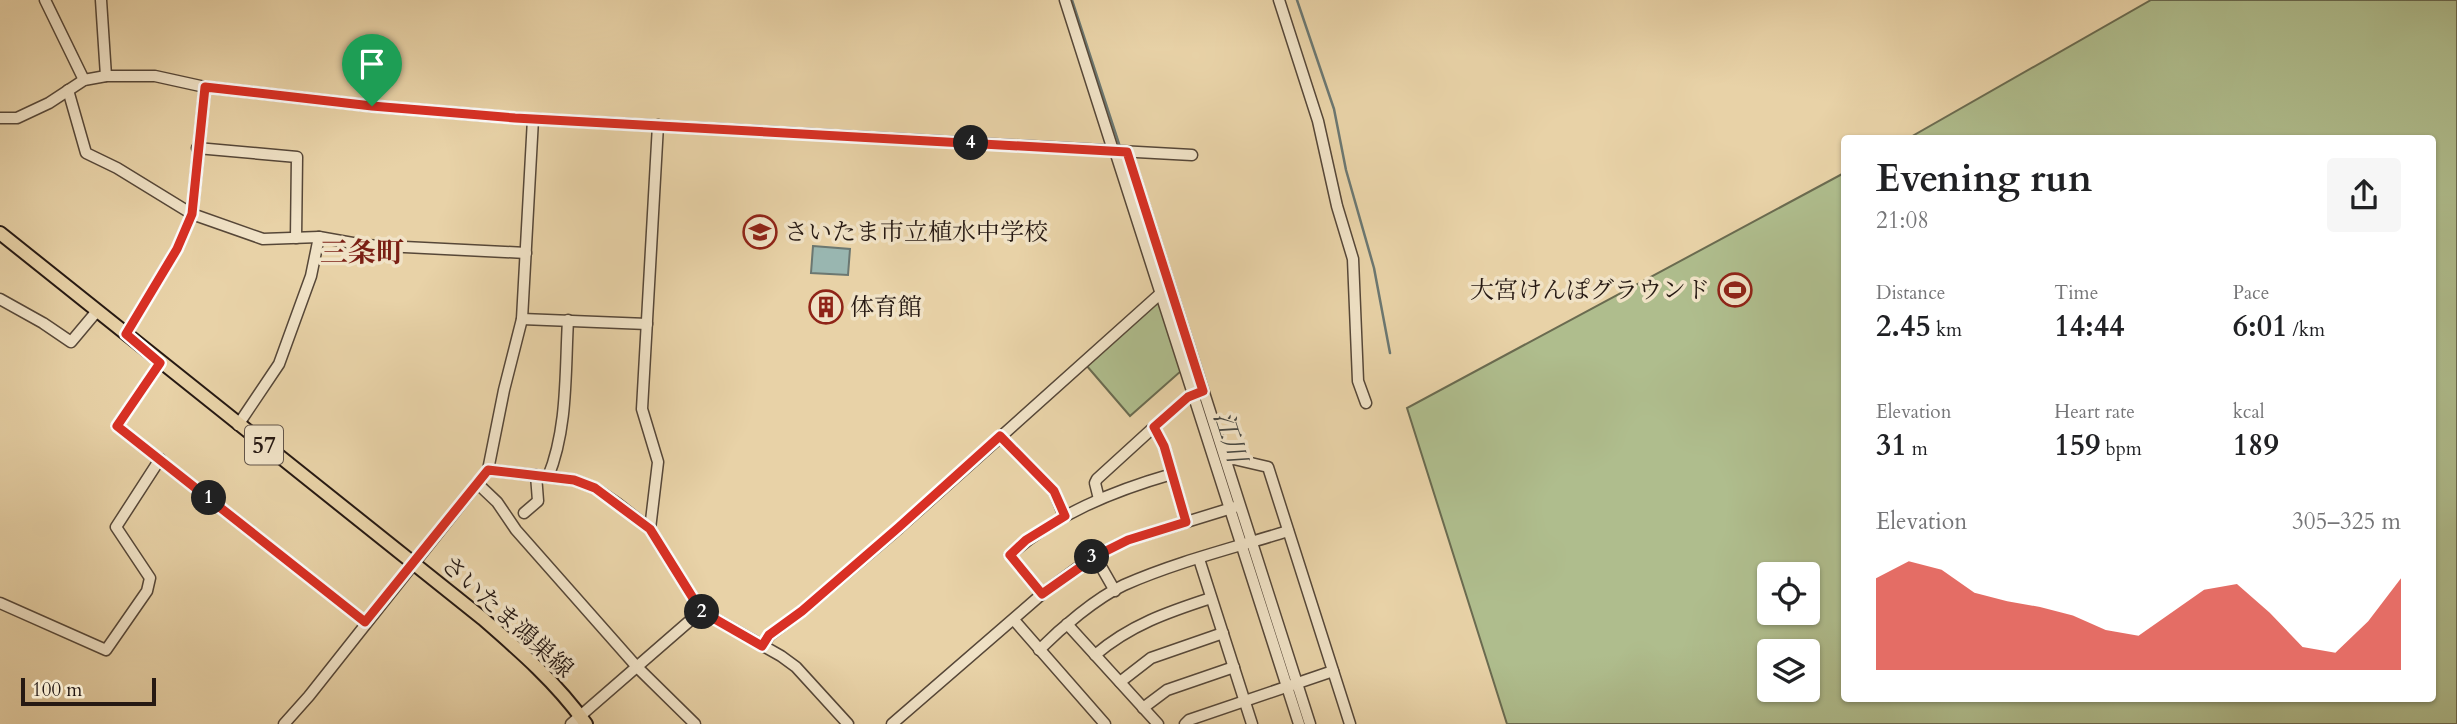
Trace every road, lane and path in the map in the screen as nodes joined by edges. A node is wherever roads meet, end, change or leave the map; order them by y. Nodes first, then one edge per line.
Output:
1 (45, 0) edge
2 (101, 0) edge
3 (1065, 0) edge
4 (1279, 0) edge
5 (106, 76) junction
6 (84, 80) junction
7 (205, 87) junction
8 (68, 90) junction
9 (0, 118) edge
10 (533, 119) junction
11 (658, 125) junction
12 (197, 148) junction
13 (1121, 151) junction
14 (1192, 155) dead end
15 (192, 214) junction
16 (0, 233) edge
17 (318, 237) junction
18 (296, 238) junction
19 (526, 253) junction
20 (1161, 293) junction
21 (0, 299) edge
22 (97, 311) junction
23 (522, 318) junction
24 (568, 320) junction
25 (648, 324) junction
26 (126, 334) junction
27 (160, 363) junction
28 (1198, 392) junction
29 (1366, 403) dead end
30 (238, 425) junction
31 (1154, 427) junction
32 (1000, 436) junction
33 (1226, 457) junction
34 (160, 459) junction
35 (488, 470) junction
36 (1172, 474) junction
37 (536, 475) junction
38 (548, 477) junction
39 (477, 483) junction
40 (1099, 499) junction
41 (1235, 507) junction
42 (524, 513) dead end
43 (1065, 516) junction
44 (1186, 522) junction
45 (650, 529) junction
46 (1287, 531) junction
47 (1247, 544) junction
48 (1096, 556) junction
49 (1199, 559) junction
50 (413, 563) junction
51 (1115, 591) junction
52 (1042, 594) junction
53 (1211, 598) junction
54 (0, 603) edge
55 (701, 611) junction
56 (1014, 620) junction
57 (365, 622) junction
58 (1067, 624) junction
59 (1223, 633) junction
60 (762, 646) junction
61 (1039, 650) junction
62 (1095, 655) junction
63 (637, 667) junction
64 (1234, 667) junction
65 (1333, 671) junction
66 (1120, 682) junction
67 (1292, 684) junction
68 (1244, 701) junction
69 (1143, 708) junction
70 (579, 721) edge
71 (284, 724) edge
72 (695, 724) edge
73 (848, 724) edge
74 (892, 724) edge
75 (1105, 724) edge
76 (1158, 724) edge
77 (1185, 724) edge
78 (1252, 724) edge
79 (1299, 724) edge
80 (1310, 724) edge
81 (1350, 724) edge

1 - 6 street
2 - 5 street
3 - 13 street
4 - 29 street
5 - 6 street
5 - 7 street
6 - 8 street
7 - 10 street
7 - 12 street
8 - 9 street
8 - 15 street
10 - 11 street
10 - 19 street
11 - 13 street
11 - 25 street
12 - 15 street
12 - 18 street
13 - 14 street
13 - 20 street
13 - 28 street
15 - 18 street
15 - 26 street
16 - 22 main road, さいたま鴻巣線 / 57
17 - 18 street
17 - 19 street
17 - 30 street
19 - 23 street
20 - 28 street
20 - 32 street
21 - 22 street
22 - 26 main road, さいたま鴻巣線 / 57
23 - 24 street
23 - 35 street
24 - 25 street
24 - 38 street
25 - 45 street
26 - 27 main road, さいたま鴻巣線 / 57
27 - 30 main road, さいたま鴻巣線 / 57
27 - 34 street
28 - 31 street
28 - 33 street
28 - 41 street
30 - 50 main road, さいたま鴻巣線 / 57
31 - 36 street
31 - 40 street
32 - 43 street
32 - 60 street
33 - 41 street
33 - 46 street
34 - 54 street
34 - 57 street
35 - 37 street
35 - 39 street
36 - 40 street
36 - 44 street
37 - 38 street
37 - 42 street
38 - 45 street
39 - 50 street
39 - 63 street
40 - 43 street
41 - 44 street
41 - 47 street
43 - 52 street
44 - 48 street
45 - 55 street
46 - 47 street
46 - 65 street
47 - 49 street
47 - 67 street
48 - 51 street
48 - 52 street
49 - 51 street
49 - 53 street
50 - 57 street
50 - 70 main road, さいたま鴻巣線 / 57
51 - 58 street
52 - 56 street
53 - 59 street
53 - 62 street
55 - 60 street
55 - 63 street
56 - 61 street
56 - 74 street
57 - 71 street
58 - 61 street
58 - 62 street
59 - 64 street
59 - 66 street
60 - 73 street
61 - 75 street
62 - 66 street
63 - 70 street
63 - 72 street
64 - 68 street
64 - 69 street
65 - 67 street
65 - 81 street
66 - 69 street
67 - 68 street
67 - 79 street
67 - 80 street
68 - 77 street
68 - 78 street
69 - 76 street

